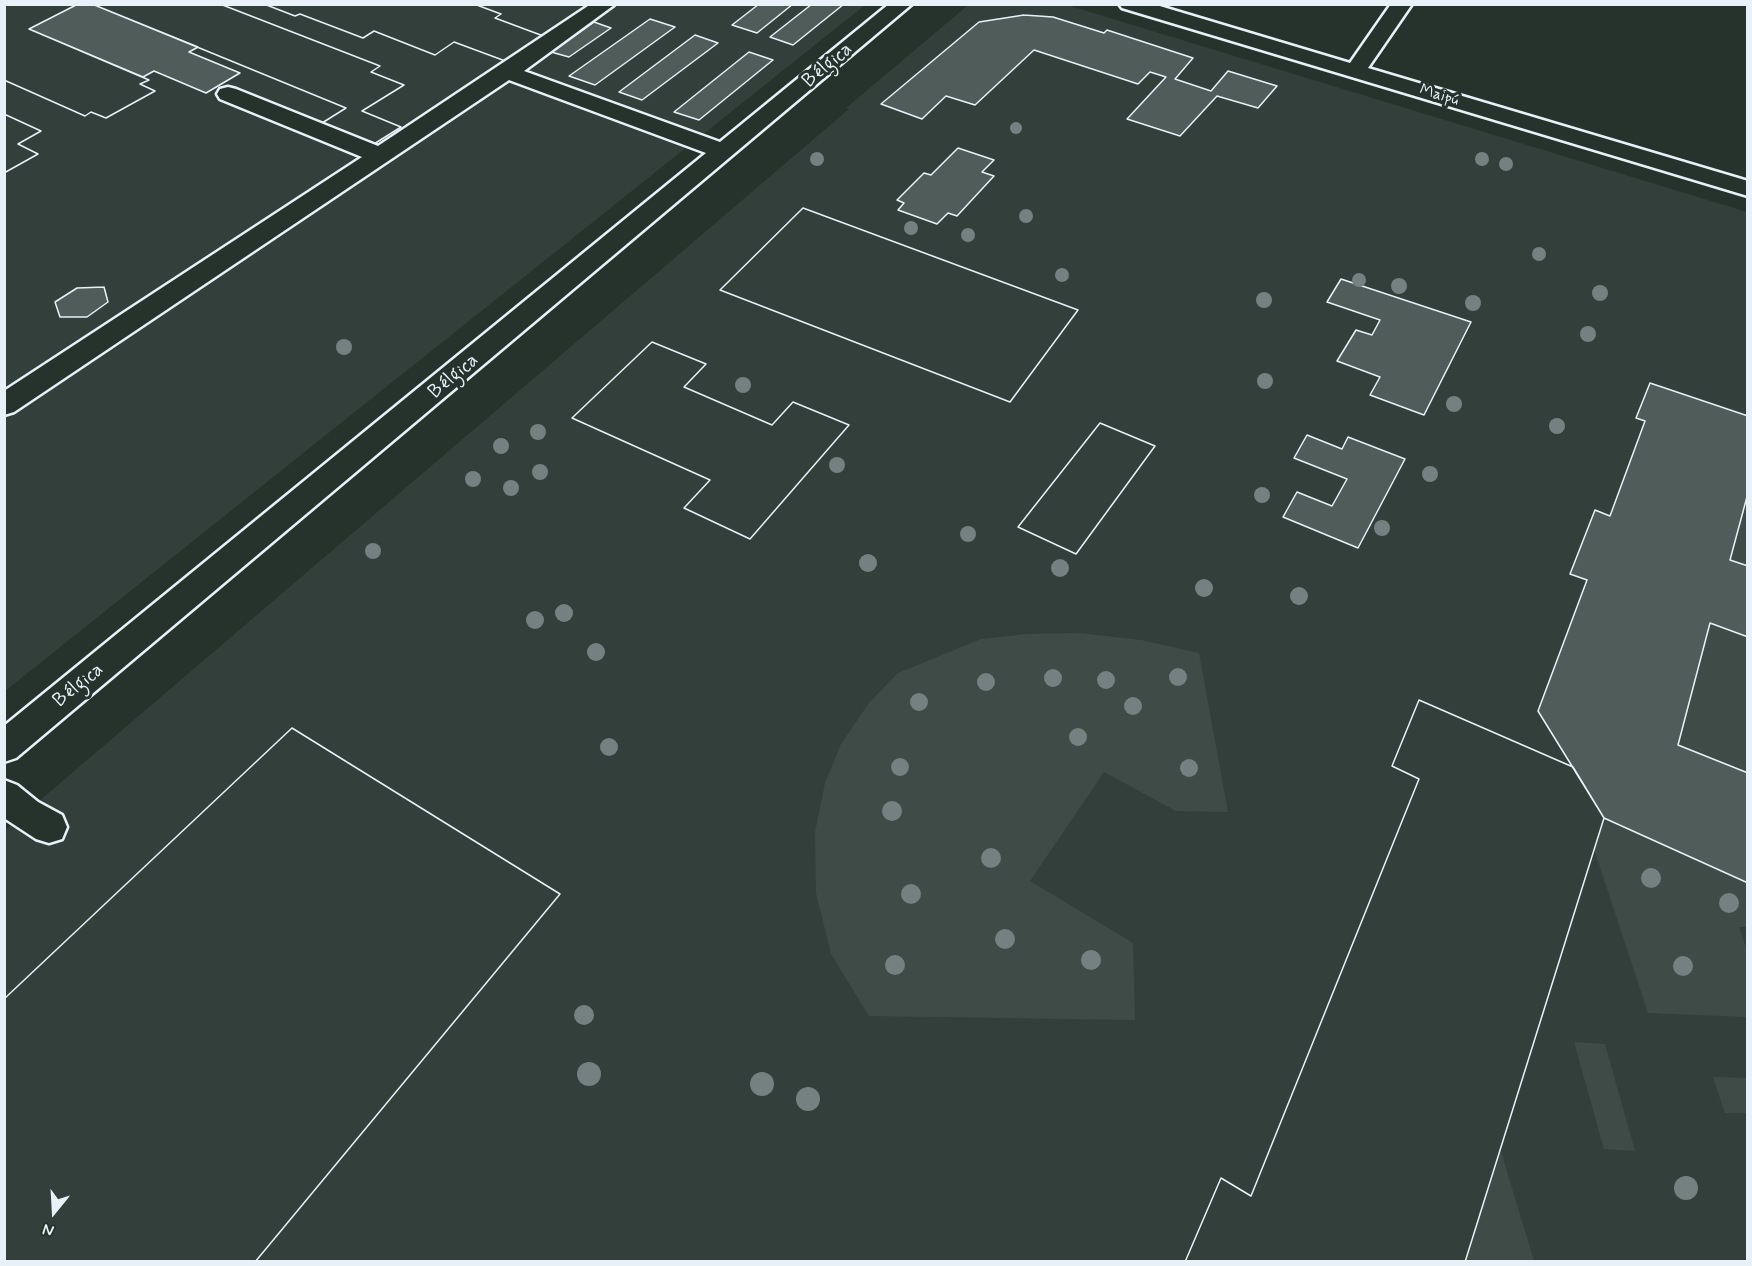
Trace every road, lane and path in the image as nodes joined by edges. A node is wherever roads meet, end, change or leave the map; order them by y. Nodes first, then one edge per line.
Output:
1 (625, 4) edge
2 (902, 4) edge
3 (1130, 4) edge
4 (1402, 4) edge
5 (604, 5) edge
6 (1355, 71) junction
7 (507, 72) junction
8 (228, 94) dead end
9 (724, 152) junction
10 (381, 156) junction
11 (1748, 189) edge
12 (4, 405) edge
13 (4, 747) edge
14 (4, 796) edge
15 (49, 827) dead end

1 - 5 street
2 - 9 street, Bélgica
3 - 6 street, Maipú
4 - 6 street
5 - 7 street
6 - 11 street, Maipú
7 - 9 street
7 - 10 street
8 - 10 street
9 - 13 street, Bélgica
10 - 12 street
14 - 15 street

